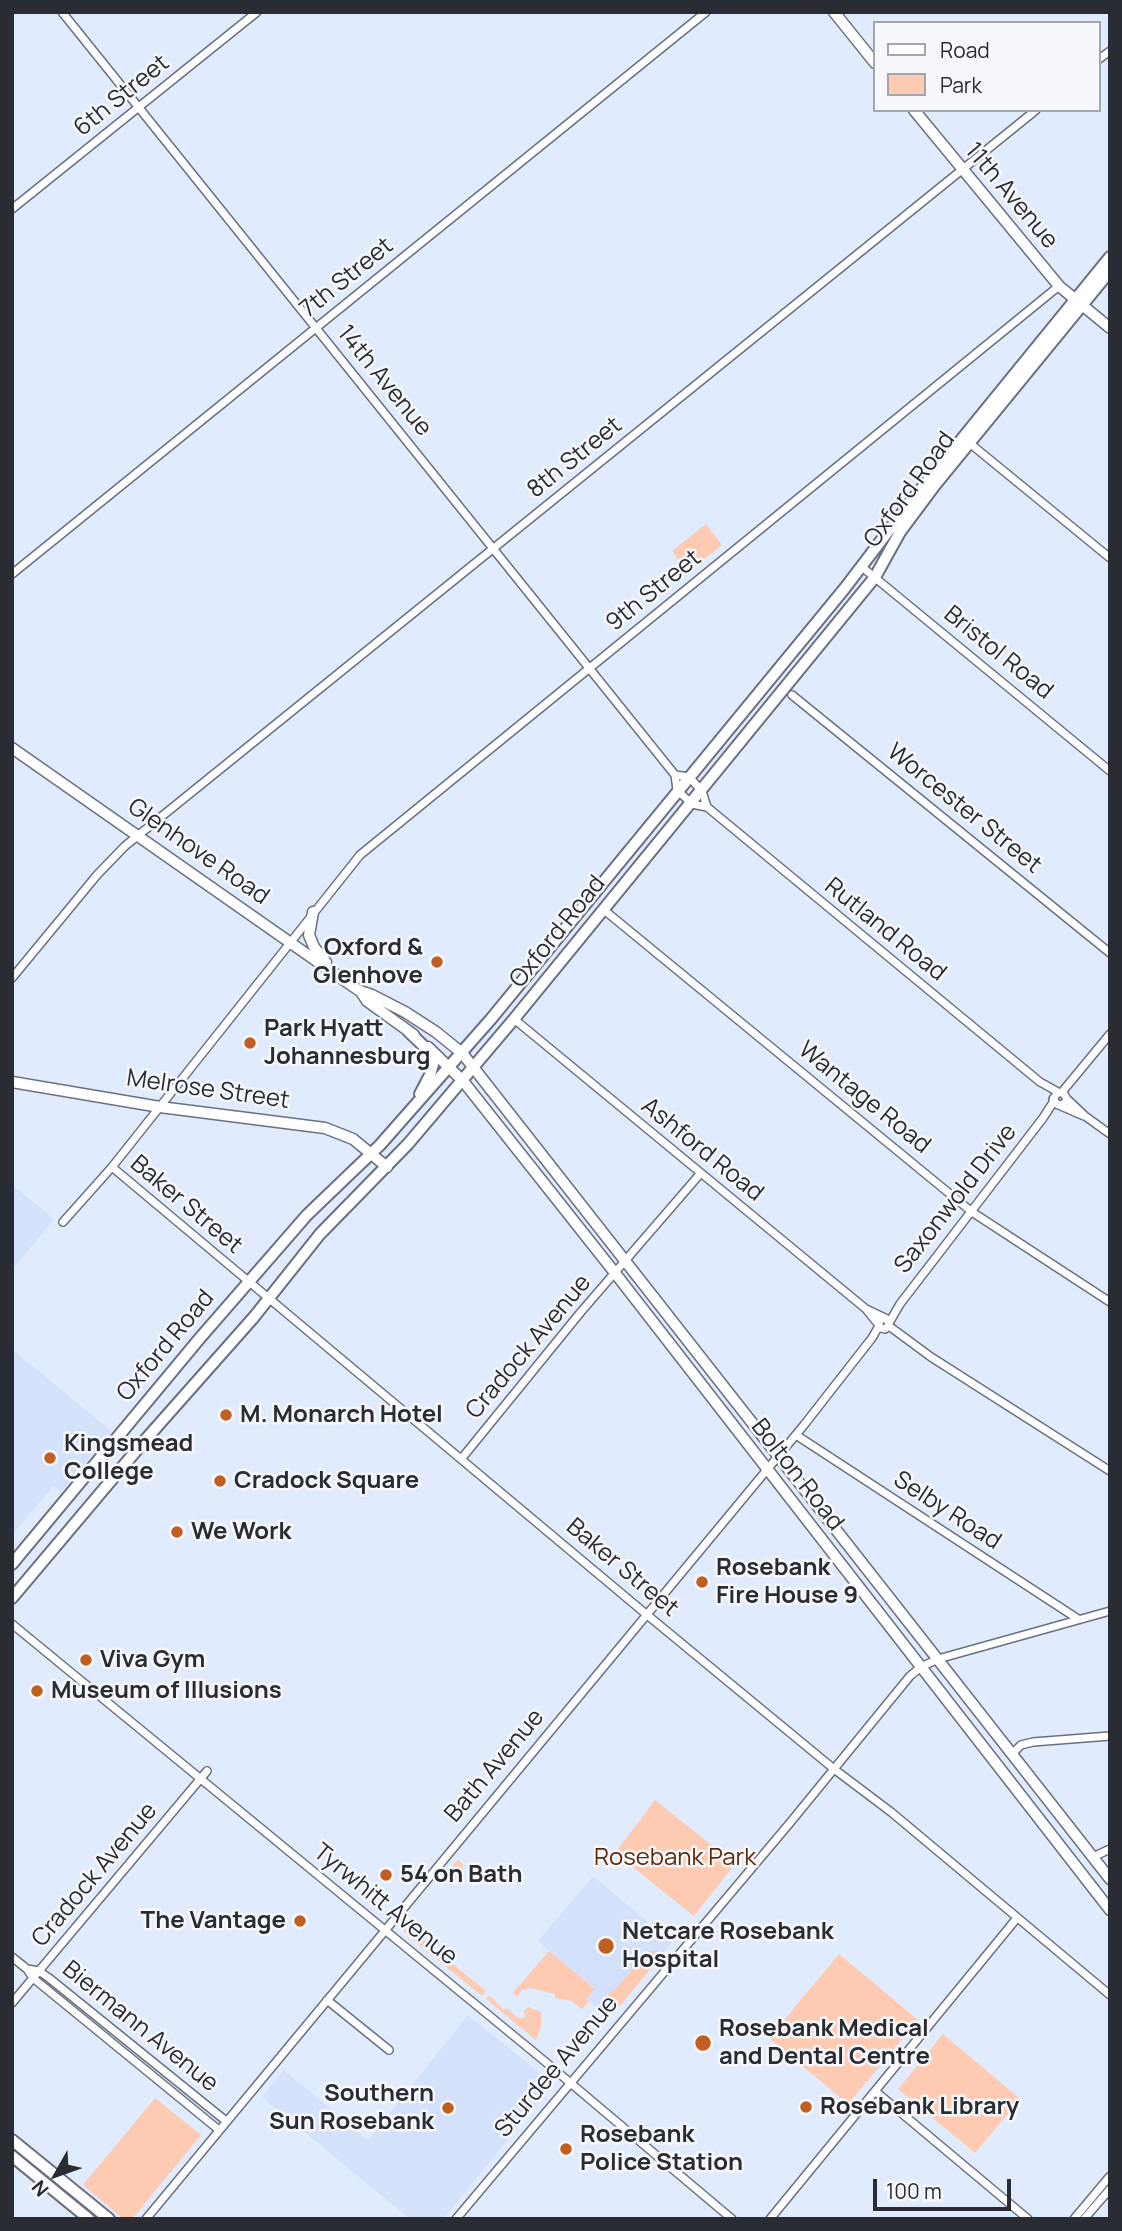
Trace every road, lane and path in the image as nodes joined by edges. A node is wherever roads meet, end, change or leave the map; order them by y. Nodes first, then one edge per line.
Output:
1 (62, 12) edge
2 (257, 12) edge
3 (706, 12) edge
4 (834, 12) edge
5 (874, 62) edge
6 (139, 107) junction
7 (916, 112) edge
8 (1034, 112) edge
9 (962, 170) junction
10 (12, 209) edge
11 (1110, 257) edge
12 (1110, 271) edge
13 (1059, 286) junction
14 (1077, 303) junction
15 (317, 328) junction
16 (1110, 328) edge
17 (966, 440) junction
18 (494, 548) junction
19 (1110, 558) edge
20 (862, 567) junction
21 (12, 574) edge
22 (875, 577) junction
23 (590, 667) junction
24 (776, 672) junction
25 (766, 683) junction
26 (789, 683) junction
27 (779, 694) junction
28 (792, 695) junction
29 (12, 748) edge
30 (1110, 771) edge
31 (675, 775) junction
32 (689, 777) junction
33 (677, 790) junction
34 (702, 790) junction
35 (692, 804) junction
36 (707, 807) junction
37 (138, 836) junction
38 (604, 909) junction
39 (313, 912) junction
40 (290, 942) junction
41 (1110, 953) edge
42 (338, 976) junction
43 (12, 978) edge
44 (360, 991) junction
45 (514, 1019) junction
46 (409, 1032) junction
47 (1110, 1034) edge
48 (462, 1053) junction
49 (474, 1065) junction
50 (451, 1067) junction
51 (463, 1080) junction
52 (12, 1082) edge
53 (1060, 1099) junction
54 (160, 1107) junction
55 (410, 1111) junction
56 (1110, 1134) edge
57 (371, 1153) junction
58 (112, 1167) junction
59 (387, 1167) junction
60 (700, 1174) junction
61 (972, 1212) junction
62 (63, 1222) dead end
63 (626, 1261) junction
64 (615, 1273) junction
65 (248, 1283) junction
66 (269, 1298) junction
67 (1110, 1303) edge
68 (884, 1324) junction
69 (796, 1435) junction
70 (778, 1455) junction
71 (462, 1458) junction
72 (765, 1469) junction
73 (1110, 1471) edge
74 (12, 1564) edge
75 (12, 1598) edge
76 (1110, 1611) edge
77 (646, 1614) junction
78 (1078, 1619) junction
79 (12, 1624) edge
80 (938, 1659) junction
81 (921, 1667) junction
82 (1110, 1736) edge
83 (1012, 1754) junction
84 (834, 1769) junction
85 (207, 1771) dead end
86 (201, 1779) junction
87 (1110, 1849) edge
88 (1093, 1857) junction
89 (1110, 1879) edge
90 (1110, 1910) edge
91 (1017, 1918) junction
92 (385, 1930) junction
93 (12, 1957) edge
94 (27, 1969) junction
95 (39, 1971) junction
96 (33, 1978) junction
97 (1110, 1995) edge
98 (327, 2000) junction
99 (12, 2003) edge
100 (127, 2040) junction
101 (120, 2049) junction
102 (389, 2050) dead end
103 (569, 2082) junction
104 (875, 2091) junction
105 (226, 2121) junction
106 (219, 2130) junction
107 (12, 2140) edge
108 (12, 2157) edge
109 (1110, 2176) edge
110 (1110, 2189) edge
111 (89, 2219) edge
112 (108, 2219) edge
113 (146, 2219) edge
114 (456, 2219) edge
115 (732, 2219) edge
116 (769, 2219) edge
117 (1028, 2219) edge
118 (1074, 2219) edge
119 (1084, 2219) edge

1 - 6 street, 14th Avenue
2 - 6 street, 6th Street
3 - 15 street, 7th Street
4 - 5 main road
6 - 10 street, 6th Street
6 - 15 street, 14th Avenue
7 - 9 main road, 11th Avenue
8 - 9 street, 8th Street
9 - 13 main road, 11th Avenue
9 - 18 street, 8th Street
11 - 14 main road, Oxford Road
12 - 14 main road, Oxford Road
13 - 14 main road, 11th Avenue
13 - 23 street, 9th Street
14 - 16 main road, 11th Avenue
14 - 17 main road, Oxford Road
15 - 18 street, 14th Avenue
15 - 21 street, 7th Street
17 - 19 street
17 - 20 main road, Oxford Road
17 - 22 main road, Oxford Road
18 - 23 street, 14th Avenue
18 - 37 street, 8th Street
20 - 22 street, Bristol Road
20 - 24 main road, Oxford Road
22 - 26 main road, Oxford Road
22 - 30 street, Bristol Road
23 - 31 street, 14th Avenue
23 - 39 street, 9th Street
24 - 25 main road, Oxford Road
24 - 26 street
25 - 27 street
25 - 32 main road, Oxford Road
26 - 27 main road, Oxford Road
26 - 28 street
27 - 28 street
27 - 34 main road, Oxford Road
28 - 41 street, Worcester Street
29 - 37 main road, Glenhove Road
31 - 32 street
31 - 33 street
32 - 33 main road, Oxford Road
32 - 34 street
33 - 35 street
33 - 48 main road, Oxford Road
34 - 35 main road, Oxford Road
34 - 36 street
35 - 36 street
35 - 38 main road, Oxford Road
36 - 53 street, Rutland Road
37 - 40 main road, Glenhove Road
37 - 43 street, 8th Street
38 - 45 main road, Oxford Road
38 - 61 street, Wantage Road
39 - 40 street, 9th Street
39 - 42 main road
40 - 42 main road, Glenhove Road
40 - 54 street, 9th Street
42 - 44 main road, Glenhove Road
44 - 46 main road, Glenhove Road
44 - 48 main road, Glenhove Road
45 - 49 main road, Oxford Road
45 - 60 street, Ashford Road
46 - 50 main road, Glenhove Road
46 - 55 main road
47 - 53 street, Saxonwold Drive
48 - 49 main road, Bolton Road
48 - 50 main road, Oxford Road
49 - 51 main road, Oxford Road
49 - 63 main road, Bolton Road
50 - 51 main road, Bolton Road
50 - 55 main road, Oxford Road
51 - 59 main road, Oxford Road
51 - 64 main road, Bolton Road
52 - 54 main road, Melrose Street
53 - 56 street, Rutland Road
53 - 61 street, Saxonwold Drive
54 - 57 main road, Melrose Street
54 - 58 street, 9th Street
55 - 57 main road, Oxford Road
57 - 59 main road, Melrose Street
57 - 65 main road, Oxford Road
58 - 62 street, 9th Street
58 - 65 street, Baker Street
59 - 66 main road, Oxford Road
60 - 63 street, Cradock Avenue
60 - 68 street, Ashford Road
61 - 67 street, Wantage Road
61 - 68 street, Saxonwold Drive
63 - 64 street, Cradock Avenue
63 - 70 main road, Bolton Road
64 - 71 street, Cradock Avenue
64 - 72 main road, Bolton Road
65 - 66 street, Baker Street
65 - 74 main road, Oxford Road
66 - 71 street, Baker Street
66 - 75 main road, Oxford Road
68 - 69 street, Bath Avenue
68 - 73 street, Ashford Road
69 - 70 street, Bath Avenue
69 - 78 street, Selby Road
70 - 72 street, Bath Avenue
70 - 80 main road, Bolton Road
71 - 77 street, Baker Street
72 - 77 street, Bath Avenue
72 - 81 main road, Bolton Road
76 - 78 street, Sturdee Avenue
77 - 84 street, Baker Street
77 - 92 street, Bath Avenue
78 - 80 street, Sturdee Avenue
79 - 86 street, Tyrwhitt Avenue
80 - 81 street, Sturdee Avenue
80 - 83 main road, Bolton Road
81 - 84 street, Sturdee Avenue
81 - 90 main road, Bolton Road
82 - 83 street
83 - 88 main road, Bolton Road
84 - 91 street, Baker Street
84 - 103 street, Sturdee Avenue
85 - 86 street, Cradock Avenue
86 - 92 street, Tyrwhitt Avenue
86 - 95 street, Cradock Avenue
87 - 88 street
88 - 89 main road, Bolton Road
91 - 97 street, Baker Street
91 - 104 street
92 - 98 street, Bath Avenue
92 - 103 street, Tyrwhitt Avenue
93 - 94 street, Biermann Avenue
94 - 95 street, Biermann Avenue
94 - 96 street, Biermann Avenue
95 - 96 street, Cradock Avenue
95 - 100 street, Biermann Avenue
96 - 99 street, Cradock Avenue
96 - 101 street, Biermann Avenue
98 - 102 street
98 - 105 street, Bath Avenue
100 - 101 street
100 - 105 street, Biermann Avenue
101 - 106 street, Biermann Avenue
103 - 114 street, Sturdee Avenue
103 - 115 street, Tyrwhitt Avenue
104 - 116 street
104 - 117 street
105 - 106 street, Bath Avenue
106 - 113 street, Bath Avenue
107 - 112 main road
108 - 111 main road
109 - 118 street
110 - 119 street

